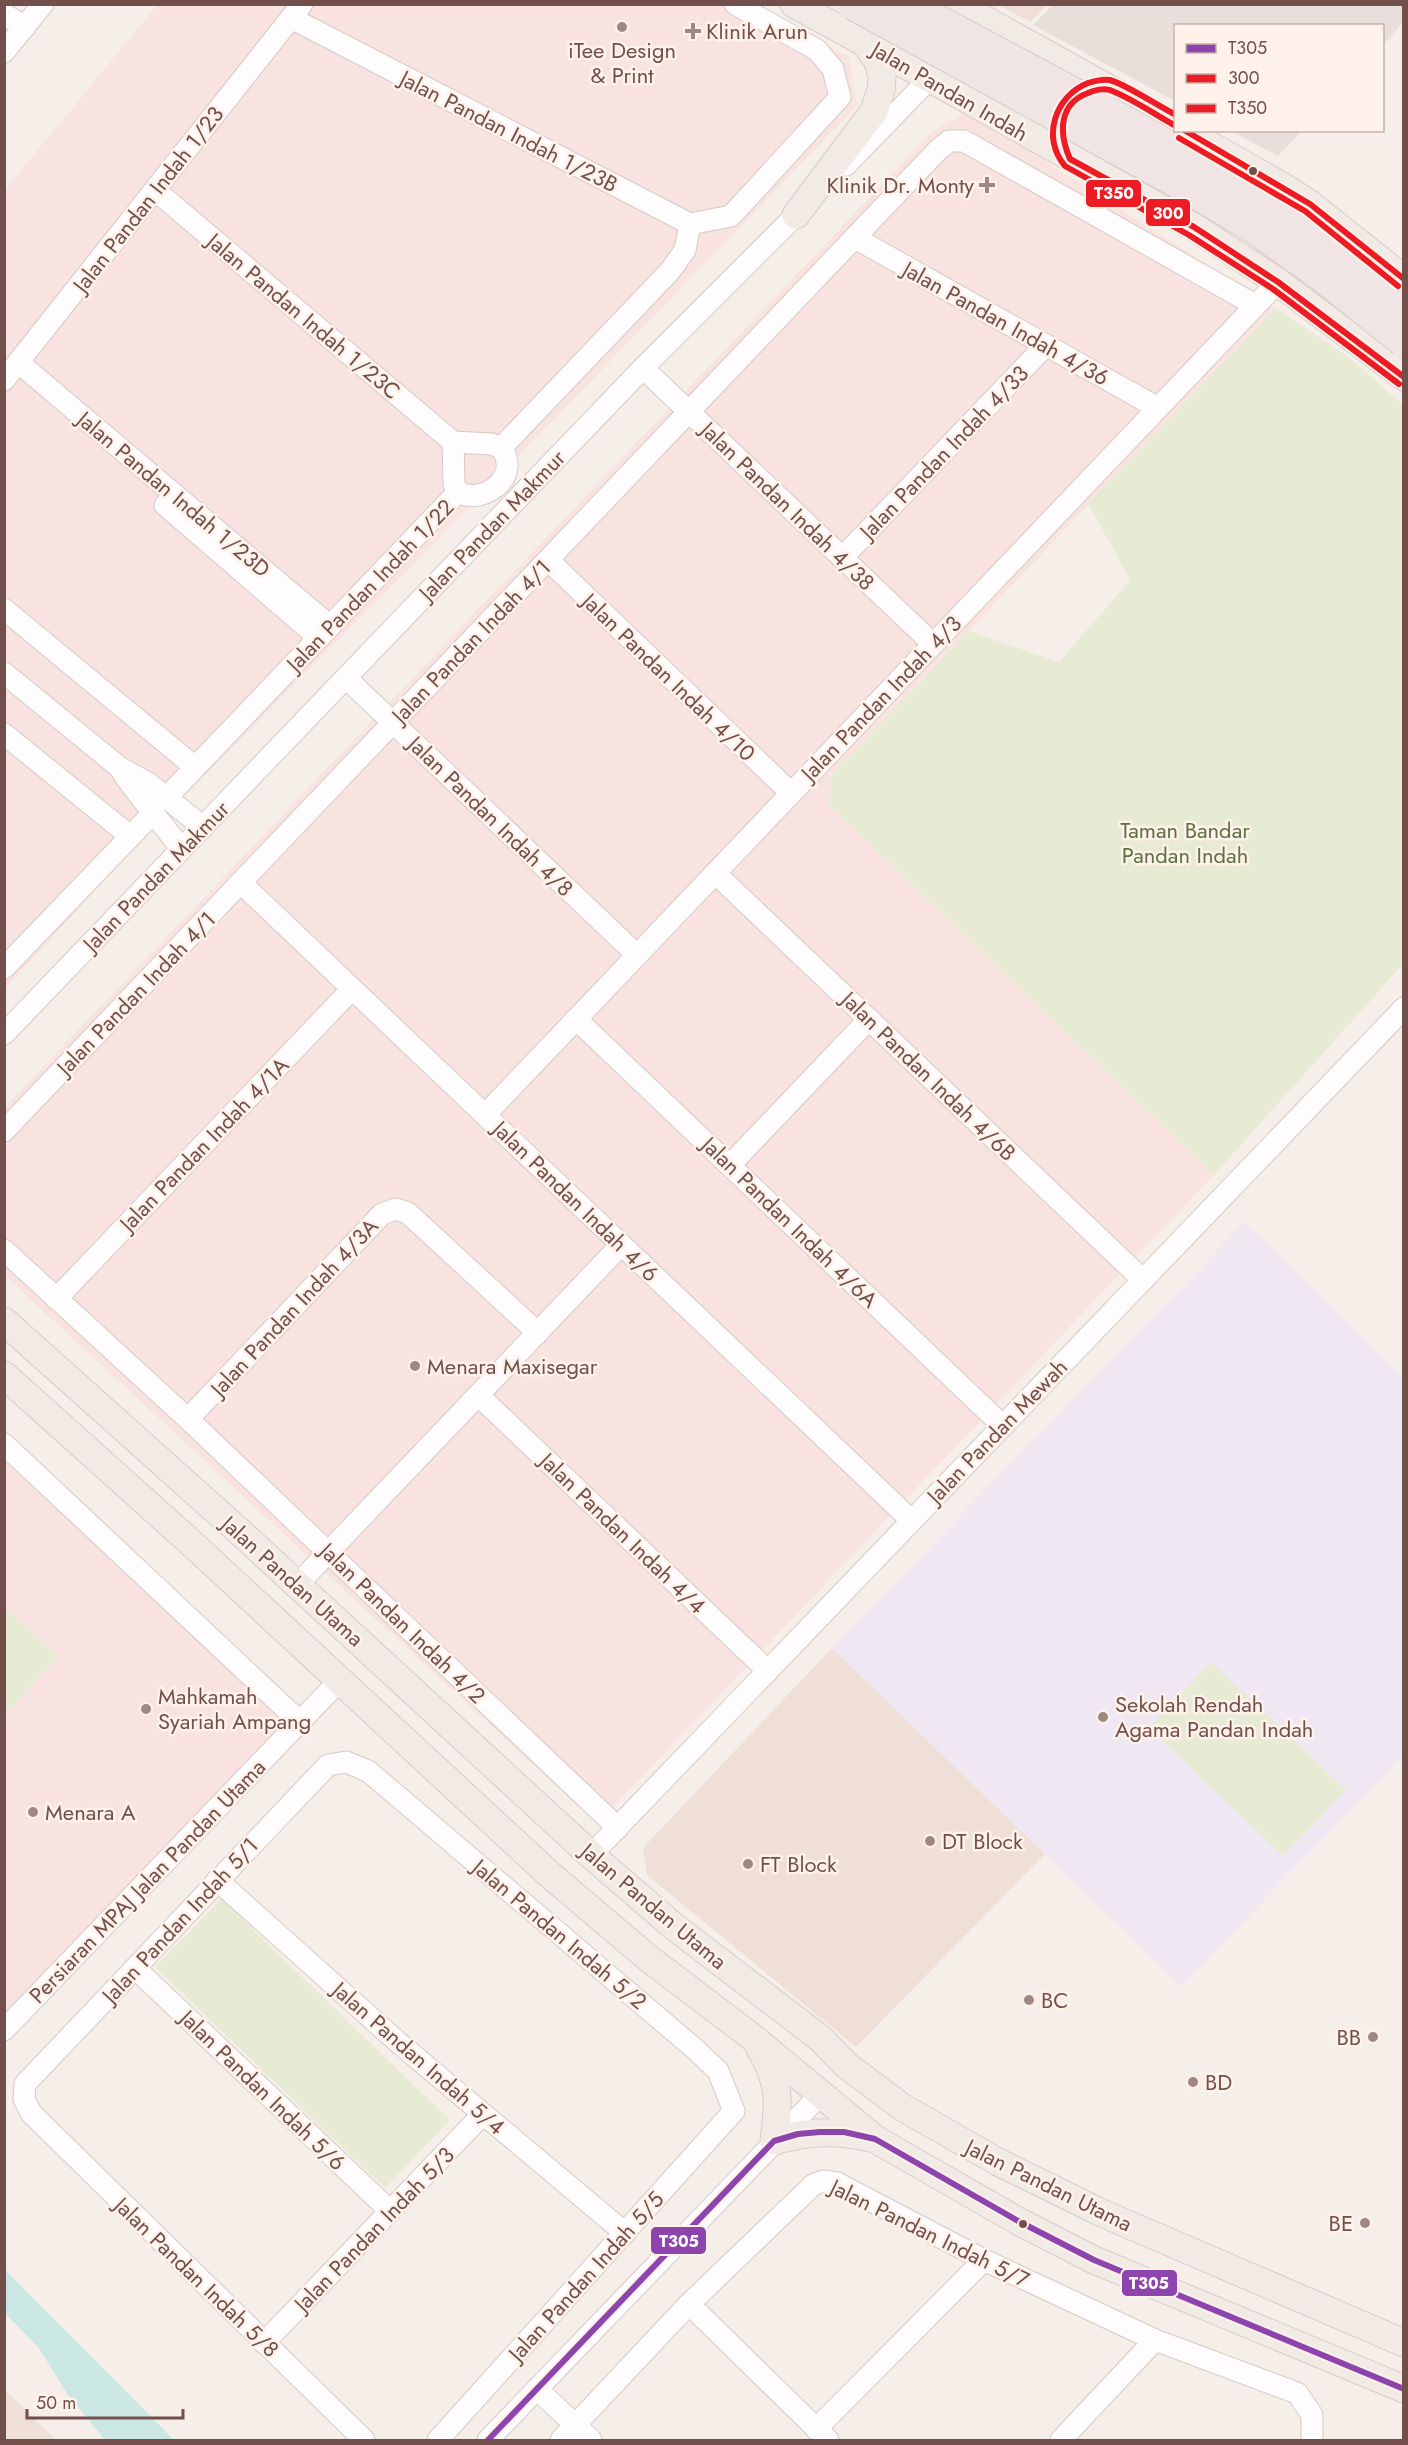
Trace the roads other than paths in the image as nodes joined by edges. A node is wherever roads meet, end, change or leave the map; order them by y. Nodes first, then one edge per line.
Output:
1 (43, 4) edge
2 (735, 4) edge
3 (794, 4) edge
4 (854, 4) edge
5 (906, 4) edge
6 (297, 11) edge
7 (968, 11) edge
8 (4, 14) edge
9 (25, 27) junction
10 (864, 42) junction
11 (4, 52) edge
12 (931, 79) junction
13 (1108, 89) junction
14 (1174, 125) edge
15 (1187, 132) edge
16 (1070, 159) junction
17 (155, 190) junction
18 (796, 215) junction
19 (690, 224) junction
20 (855, 238) junction
21 (1404, 279) edge
22 (1278, 282) junction
23 (1256, 305) junction
24 (1404, 308) edge
25 (1404, 341) edge
26 (1046, 345) junction
27 (643, 368) junction
28 (11, 372) edge
29 (1404, 377) edge
30 (1158, 408) junction
31 (689, 412) junction
32 (453, 442) junction
33 (501, 448) junction
34 (498, 486) junction
35 (458, 492) junction
36 (514, 502) junction
37 (842, 558) junction
38 (548, 560) junction
39 (4, 609) edge
40 (325, 632) junction
41 (933, 644) junction
42 (4, 673) edge
43 (346, 678) junction
44 (393, 723) junction
45 (4, 734) edge
46 (195, 767) junction
47 (791, 793) junction
48 (160, 805) junction
49 (203, 827) junction
50 (130, 836) junction
51 (181, 849) junction
52 (715, 873) junction
53 (241, 883) junction
54 (637, 955) junction
55 (4, 968) edge
56 (352, 988) junction
57 (1404, 1008) edge
58 (576, 1019) junction
59 (869, 1019) junction
60 (4, 1034) edge
61 (485, 1115) junction
62 (4, 1131) edge
63 (730, 1165) junction
64 (621, 1245) junction
65 (4, 1250) edge
66 (1143, 1280) junction
67 (56, 1299) junction
68 (4, 1321) edge
69 (538, 1333) junction
70 (4, 1375) edge
71 (478, 1395) junction
72 (188, 1419) junction
73 (1003, 1426) junction
74 (4, 1444) edge
75 (911, 1520) junction
76 (328, 1552) junction
77 (297, 1585) junction
78 (768, 1671) junction
79 (340, 1680) junction
80 (300, 1722) junction
81 (368, 1771) joint
82 (618, 1828) junction
83 (591, 1855) junction
84 (217, 1880) junction
85 (135, 1968) junction
86 (4, 2030) edge
87 (752, 2037) junction
88 (821, 2039) junction
89 (821, 2094) junction
90 (902, 2107) junction
91 (734, 2111) joint
92 (31, 2113) joint
93 (483, 2114) junction
94 (875, 2139) junction
95 (774, 2141) junction
96 (390, 2211) junction
97 (625, 2233) junction
98 (984, 2260) junction
99 (689, 2304) junction
100 (1155, 2340) junction
101 (264, 2343) junction
102 (1404, 2343) edge
103 (1404, 2389) edge
104 (537, 2390) junction
105 (568, 2433) edge
106 (822, 2435) edge
107 (364, 2440) edge
108 (438, 2440) edge
109 (488, 2440) edge
110 (591, 2440) edge
111 (1061, 2440) edge
112 (1312, 2440) edge

1 - 9 street
2 - 19 street
3 - 10 main road, Jalan Pandan Indah
4 - 25 highway, bridge
5 - 24 highway, bridge
6 - 17 street, Jalan Pandan Indah 1/23
6 - 19 street, Jalan Pandan Indah 1/23B
7 - 12 street, Jalan Pandan Makmur
7 - 13 main road
8 - 9 street
9 - 11 street
10 - 12 main road, Jalan Pandan Indah
10 - 18 main road
12 - 16 main road, Jalan Pandan Indah
12 - 18 street, Jalan Pandan Makmur
13 - 14 main road
13 - 16 main road
15 - 21 main road
16 - 22 main road, Jalan Pandan Indah
17 - 28 street, Jalan Pandan Indah 1/23
17 - 32 street, Jalan Pandan Indah 1/23C
18 - 27 street, Jalan Pandan Makmur
19 - 33 street
20 - 23 street, Jalan Pandan Indah 4/1
20 - 26 street, Jalan Pandan Indah 4/36
20 - 31 street, Jalan Pandan Indah 4/1
22 - 23 street, Jalan Pandan Indah 4/3
22 - 29 main road, Jalan Pandan Indah
23 - 30 street, Jalan Pandan Indah 4/3
26 - 30 street, Jalan Pandan Indah 4/36
26 - 37 street, Jalan Pandan Indah 4/33
27 - 31 street, Jalan Pandan Indah 4/38
27 - 36 street, Jalan Pandan Makmur
28 - 40 street, Jalan Pandan Indah 1/23D
30 - 41 street, Jalan Pandan Indah 4/3
31 - 37 street, Jalan Pandan Indah 4/38
31 - 38 street, Jalan Pandan Indah 4/1
32 - 33 street
32 - 35 street
33 - 34 street
34 - 35 street, Jalan Pandan Indah 1/22
34 - 36 street
35 - 40 street, Jalan Pandan Indah 1/22
36 - 43 street, Jalan Pandan Makmur
37 - 41 street, Jalan Pandan Indah 4/38
38 - 44 street, Jalan Pandan Indah 4/1
38 - 47 street, Jalan Pandan Indah 4/10
39 - 46 street
40 - 46 street, Jalan Pandan Indah 1/22
41 - 47 street, Jalan Pandan Indah 4/3
42 - 48 street
43 - 44 street, Jalan Pandan Indah 4/8
43 - 49 street, Jalan Pandan Makmur
44 - 53 street, Jalan Pandan Indah 4/1
44 - 54 street, Jalan Pandan Indah 4/8
45 - 50 street
46 - 48 street, Jalan Pandan Indah 1/22
47 - 52 street, Jalan Pandan Indah 4/3
48 - 49 street
48 - 50 street, Jalan Pandan Indah 1/22
48 - 51 street
49 - 51 street, Jalan Pandan Makmur
50 - 55 street, Jalan Pandan Indah 1/22
51 - 60 street, Jalan Pandan Makmur
52 - 54 street, Jalan Pandan Indah 4/3
52 - 59 street, Jalan Pandan Indah 4/6B
53 - 56 street, Jalan Pandan Indah 4/6
53 - 62 street, Jalan Pandan Indah 4/1
54 - 58 street, Jalan Pandan Indah 4/3
56 - 61 street, Jalan Pandan Indah 4/6
56 - 67 street, Jalan Pandan Indah 4/1A
57 - 66 street, Jalan Pandan Mewah
58 - 61 street, Jalan Pandan Indah 4/3
58 - 63 street, Jalan Pandan Indah 4/6A
59 - 63 street
59 - 66 street, Jalan Pandan Indah 4/6B
61 - 64 street, Jalan Pandan Indah 4/6
63 - 73 street, Jalan Pandan Indah 4/6A
64 - 69 street
64 - 75 street, Jalan Pandan Indah 4/6
65 - 67 street
66 - 73 street, Jalan Pandan Mewah
67 - 72 street
68 - 77 main road, Jalan Pandan Utama
69 - 71 street
69 - 72 street, Jalan Pandan Indah 4/3A
70 - 79 main road, Jalan Pandan Utama
71 - 76 street
71 - 78 street, Jalan Pandan Indah 4/4
72 - 76 street, Jalan Pandan Indah 4/2
73 - 75 street, Jalan Pandan Mewah
74 - 80 street
75 - 78 street, Jalan Pandan Mewah
76 - 77 street
76 - 82 street, Jalan Pandan Indah 4/2
77 - 79 main road
77 - 83 main road, Jalan Pandan Utama
78 - 82 street, Jalan Pandan Mewah
79 - 80 street, Persiaran MPAJ Jalan Pandan Utama
79 - 87 main road, Jalan Pandan Utama
80 - 86 street, Persiaran MPAJ Jalan Pandan Utama
81 - 84 street, Jalan Pandan Indah 5/1
81 - 91 street, Jalan Pandan Indah 5/2
82 - 83 street, Jalan Pandan Mewah
83 - 88 main road, Jalan Pandan Utama
84 - 85 street, Jalan Pandan Indah 5/1
84 - 93 street, Jalan Pandan Indah 5/4
85 - 92 street, Jalan Pandan Indah 5/1
85 - 96 street, Jalan Pandan Indah 5/6
87 - 89 main road, Jalan Pandan Utama
87 - 95 main road
88 - 89 main road
88 - 90 main road, Jalan Pandan Utama
89 - 90 main road
89 - 94 main road, Jalan Pandan Utama
89 - 95 street
90 - 102 main road, Jalan Pandan Utama
91 - 97 street, Jalan Pandan Indah 5/5
92 - 101 street, Jalan Pandan Indah 5/8
93 - 96 street, Jalan Pandan Indah 5/3
93 - 97 street, Jalan Pandan Indah 5/4
94 - 95 main road
94 - 103 main road, Jalan Pandan Utama
95 - 104 street
96 - 101 street, Jalan Pandan Indah 5/3
97 - 108 street, Jalan Pandan Indah 5/5
98 - 99 street, Jalan Pandan Indah 5/7
98 - 100 street, Jalan Pandan Indah 5/7
98 - 106 street
99 - 105 street, Jalan Pandan Indah 5/7
99 - 106 street
100 - 111 street
100 - 112 street, Jalan Pandan Indah 5/7
101 - 107 street, Jalan Pandan Indah 5/8
104 - 105 street
104 - 109 street
105 - 110 street

